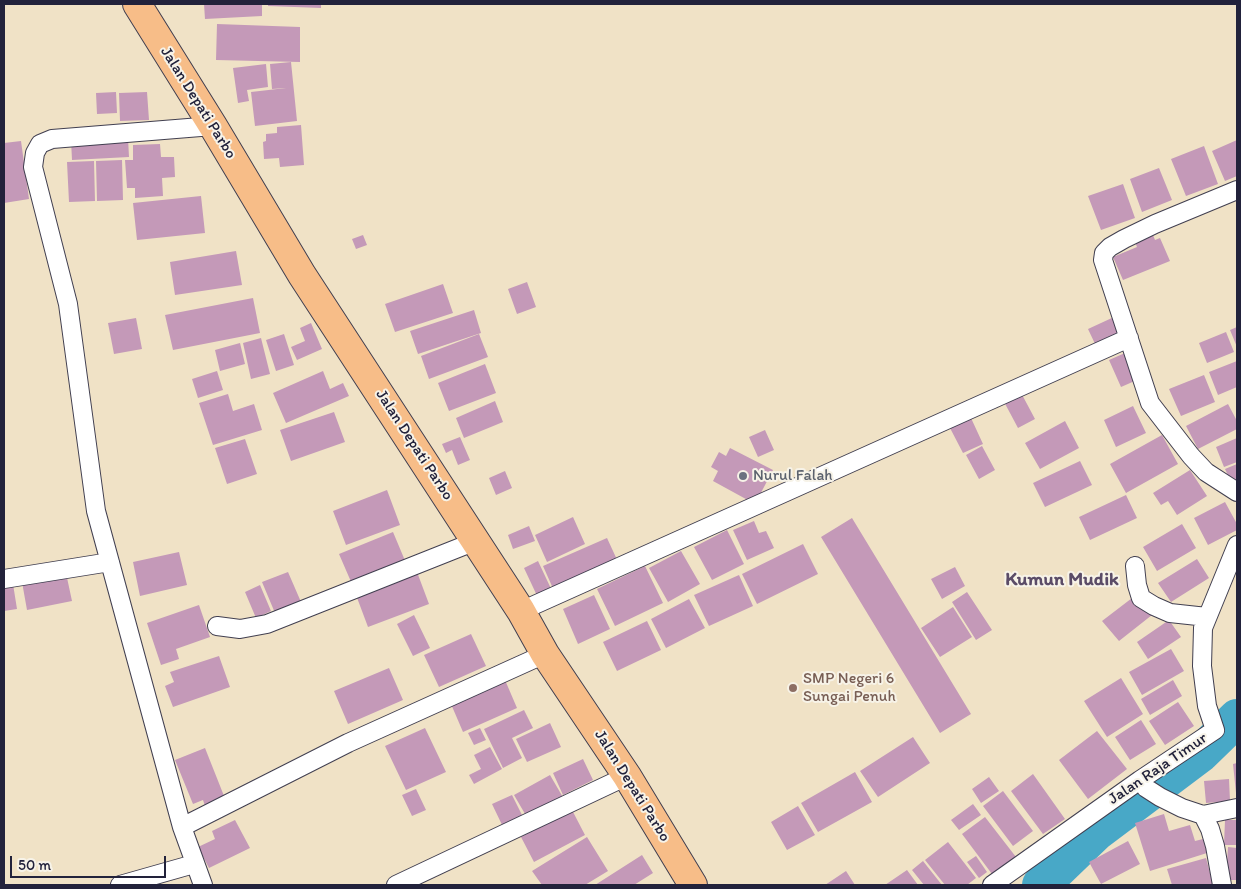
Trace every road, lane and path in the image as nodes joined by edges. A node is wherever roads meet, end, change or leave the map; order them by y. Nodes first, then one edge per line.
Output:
1 (137, 4) edge
2 (213, 126) junction
3 (1237, 190) edge
4 (1129, 338) junction
5 (1237, 492) edge
6 (476, 541) junction
7 (1237, 544) edge
8 (110, 562) junction
9 (1135, 566) dead end
10 (4, 579) edge
11 (521, 612) junction
12 (1207, 617) junction
13 (217, 626) dead end
14 (545, 654) junction
15 (627, 776) junction
16 (1149, 788) junction
17 (1237, 808) edge
18 (1203, 815) junction
19 (182, 828) junction
20 (194, 864) junction
21 (688, 884) edge
22 (120, 885) edge
23 (203, 885) edge
24 (396, 885) edge
25 (993, 885) edge
26 (1222, 885) edge

1 - 2 main road, Jalan Depati Parbo
2 - 6 main road, Jalan Depati Parbo
2 - 8 street
3 - 4 street
4 - 5 street
4 - 11 street
6 - 11 main road, Jalan Depati Parbo
6 - 13 street
7 - 12 street, Jalan Raja Timur
8 - 10 street
8 - 19 street
9 - 12 street
11 - 14 main road, Jalan Depati Parbo
12 - 16 street, Jalan Raja Timur
14 - 15 main road, Jalan Depati Parbo
14 - 19 street
15 - 21 main road, Jalan Depati Parbo
15 - 24 street
16 - 18 street
16 - 25 street, Jalan Raja Timur
17 - 18 street
18 - 26 street
19 - 20 street
20 - 22 street
20 - 23 street

